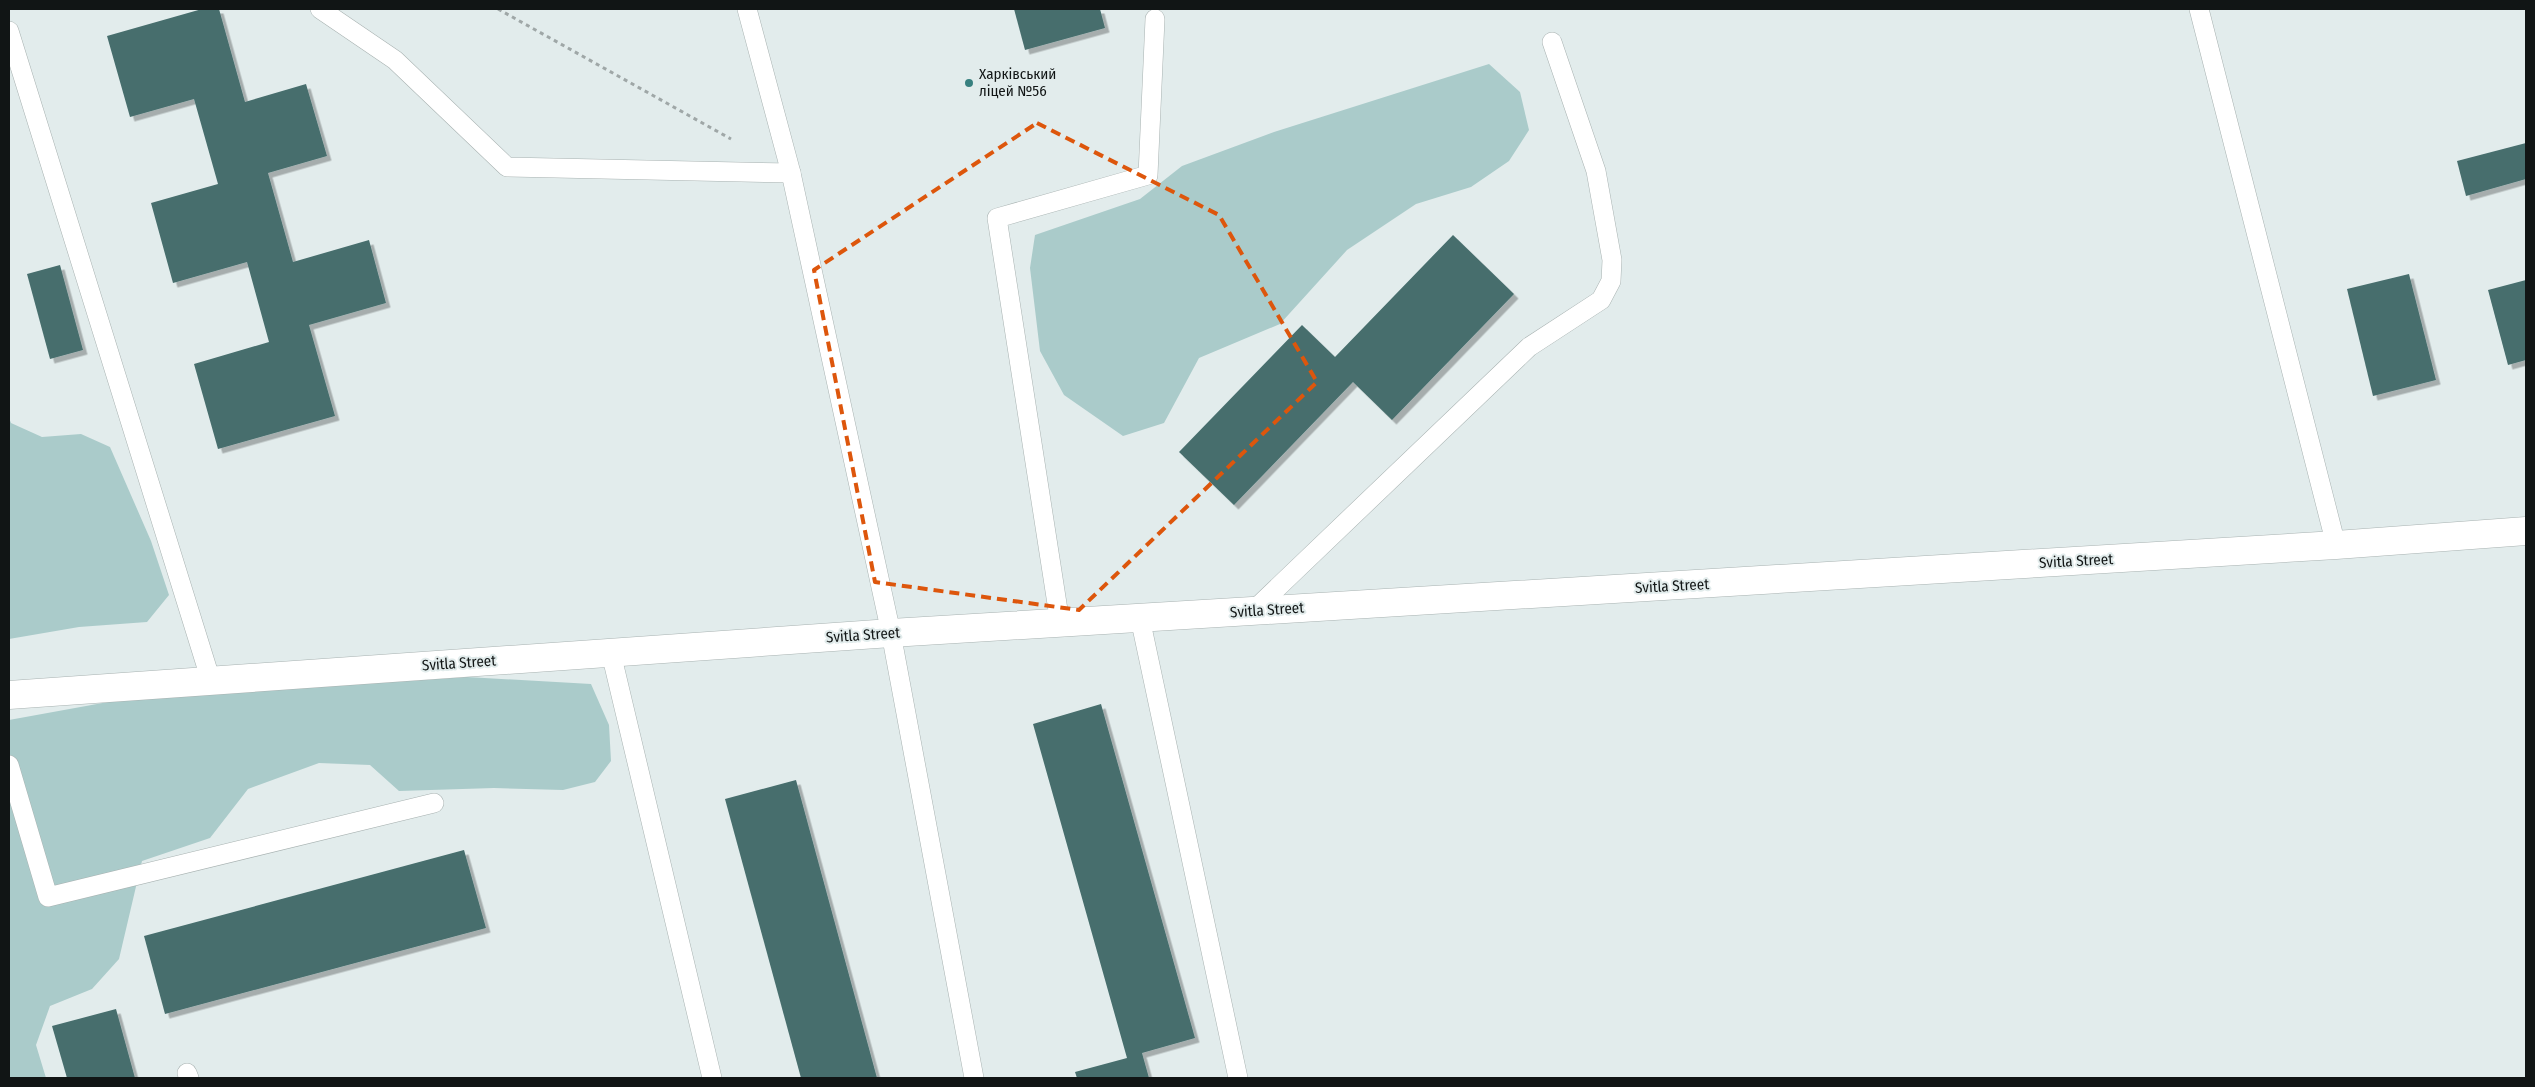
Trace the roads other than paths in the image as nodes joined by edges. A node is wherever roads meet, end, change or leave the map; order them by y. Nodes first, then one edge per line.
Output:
1 (320, 9) edge
2 (747, 9) edge
3 (2199, 9) edge
4 (1155, 19) dead end
5 (9, 31) edge
6 (1552, 42) dead end
7 (791, 173) junction
8 (2526, 531) edge
9 (2336, 545) junction
10 (1253, 611) junction
11 (1140, 618) junction
12 (1060, 623) junction
13 (891, 633) junction
14 (611, 653) junction
15 (211, 681) junction
16 (9, 695) edge
17 (9, 765) edge
18 (434, 803) dead end
19 (712, 1078) edge
20 (974, 1078) edge
21 (1238, 1078) edge

1 - 7 lane
2 - 7 lane
3 - 9 lane
4 - 12 lane
5 - 15 lane
6 - 10 lane
7 - 13 lane
8 - 9 street, Svitla Street
9 - 10 street, Svitla Street
10 - 11 street, Svitla Street
11 - 12 street, Svitla Street
11 - 21 lane
12 - 13 street, Svitla Street
13 - 14 street, Svitla Street
13 - 20 lane
14 - 15 street, Svitla Street
14 - 19 lane
15 - 16 street, Svitla Street
17 - 18 lane

